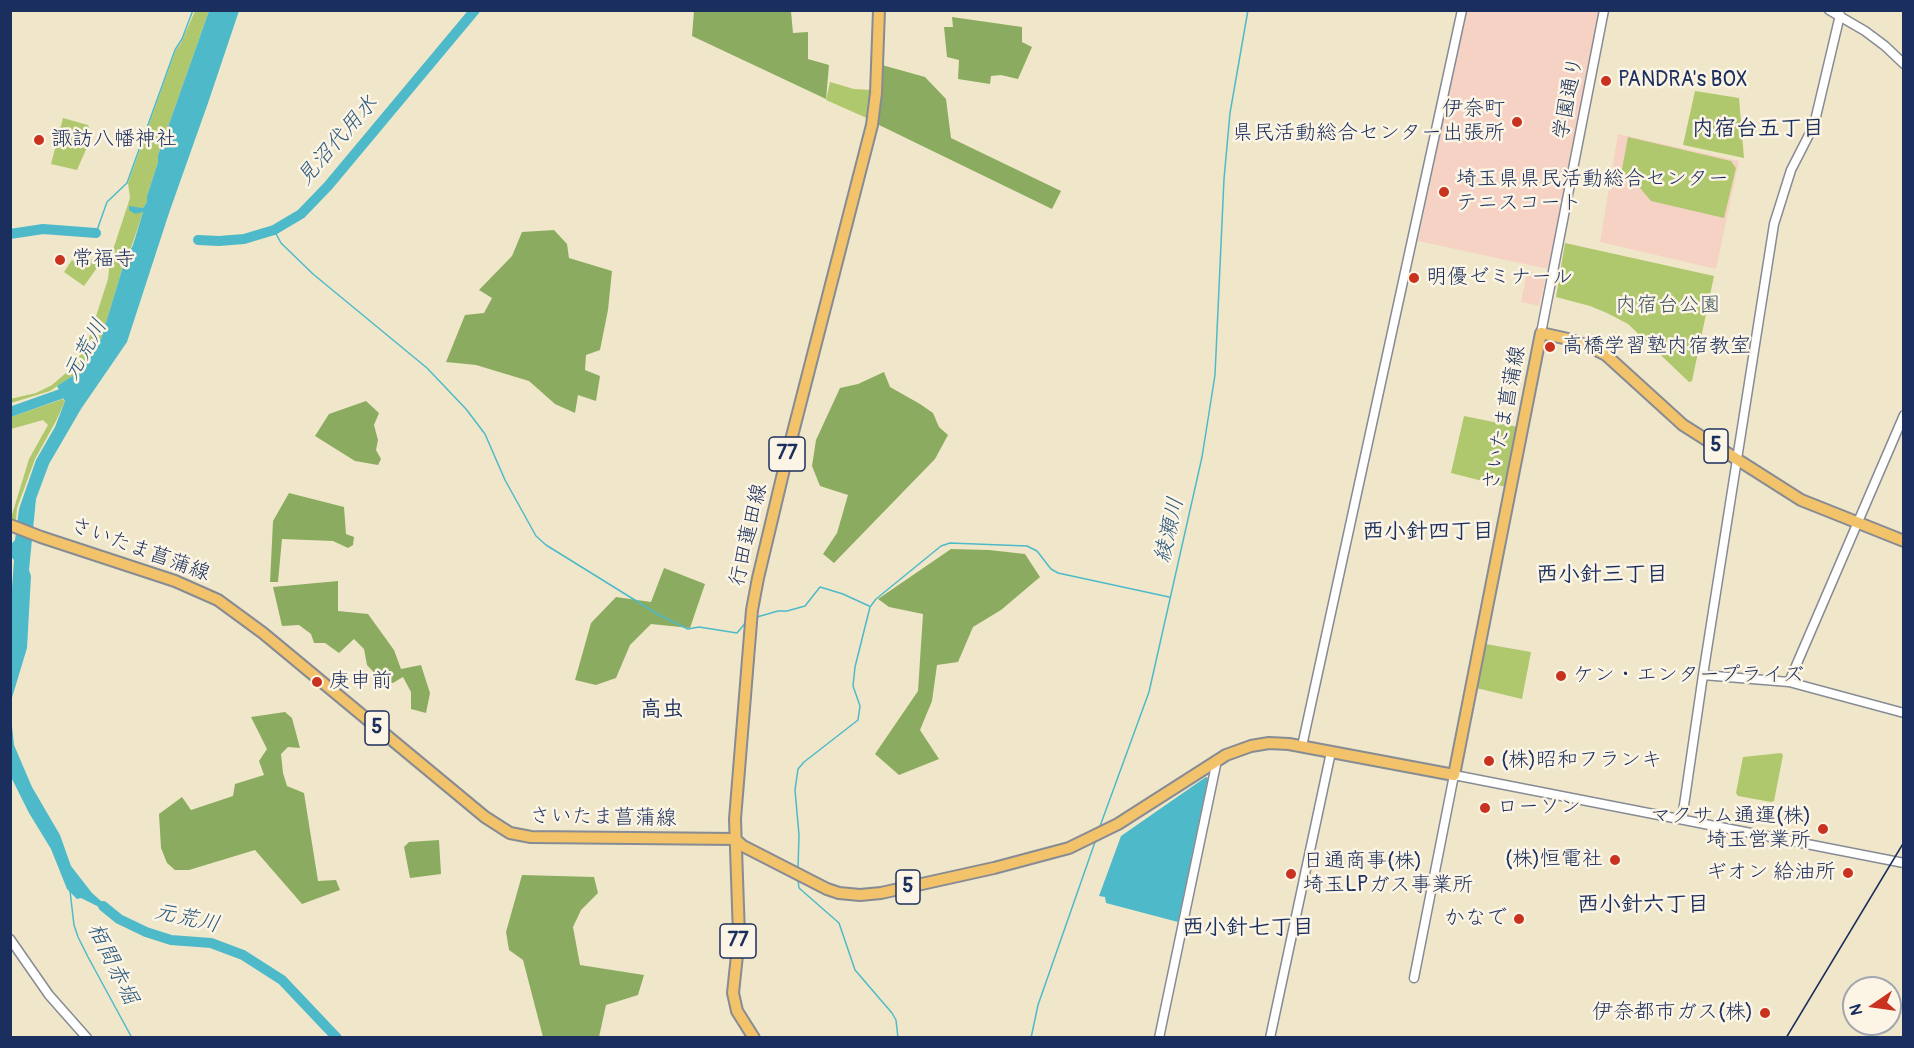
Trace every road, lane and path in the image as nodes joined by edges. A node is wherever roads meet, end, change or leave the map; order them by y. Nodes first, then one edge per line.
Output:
1 (879, 10) edge
2 (1462, 10) edge
3 (1604, 10) edge
4 (1829, 10) edge
5 (1840, 15) junction
6 (1904, 64) edge
7 (1541, 333) junction
8 (1904, 415) edge
9 (1737, 460) junction
10 (1857, 523) junction
11 (10, 525) edge
12 (1904, 541) edge
13 (1703, 675) junction
14 (1789, 682) junction
15 (1904, 713) edge
16 (1302, 746) junction
17 (1331, 752) junction
18 (1217, 760) junction
19 (1454, 775) junction
20 (1682, 819) junction
21 (735, 839) junction
22 (1904, 863) edge
23 (10, 939) edge
24 (1414, 978) dead end
25 (87, 1038) edge
26 (754, 1038) edge
27 (1159, 1038) edge
28 (1270, 1038) edge

1 - 21 main road, 行田蓮田線 / 77
2 - 16 street
3 - 7 street, 学園通り
4 - 5 street
5 - 6 street
5 - 9 street
7 - 9 main road, さいたま菖蒲線 / 5
7 - 19 main road, さいたま菖蒲線
8 - 10 street
9 - 10 main road, さいたま菖蒲線 / 5
9 - 13 street
10 - 12 main road, さいたま菖蒲線 / 5
10 - 14 street
11 - 21 main road, さいたま菖蒲線 / 5
13 - 14 street
13 - 20 street
14 - 15 street
16 - 17 main road, 5
16 - 18 main road, 5
17 - 19 main road, 5
17 - 28 street
18 - 21 main road, 5
18 - 27 street
19 - 20 street
19 - 24 street
20 - 22 street
21 - 26 main road, 行田蓮田線 / 77
23 - 25 street

